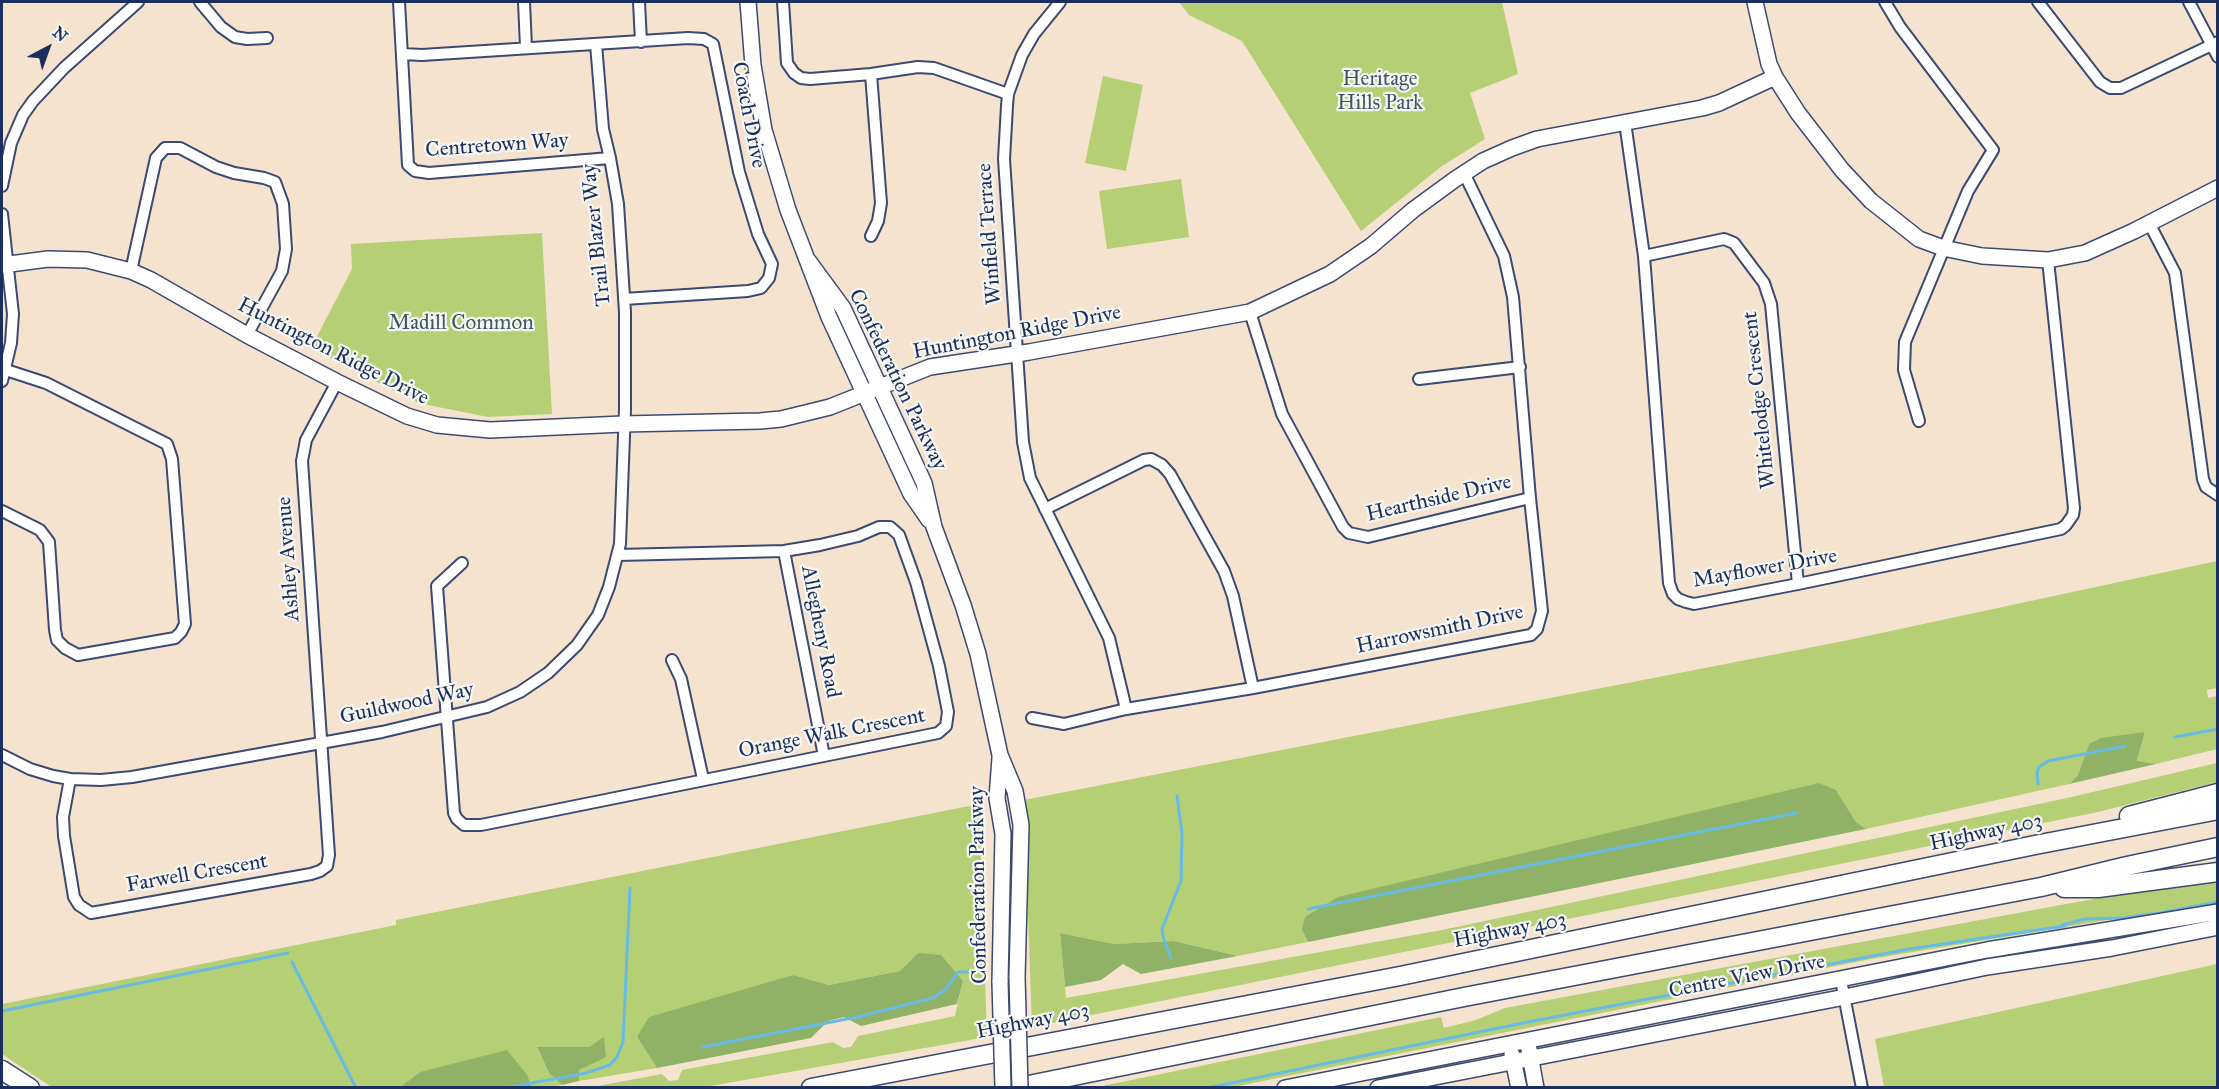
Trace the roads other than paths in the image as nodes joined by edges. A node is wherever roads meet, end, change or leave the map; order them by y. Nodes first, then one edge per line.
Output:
1 (138, 2) edge
2 (200, 2) edge
3 (399, 2) edge
4 (524, 2) edge
5 (639, 2) edge
6 (748, 2) edge
7 (783, 2) edge
8 (1060, 2) edge
9 (1755, 2) edge
10 (1886, 2) edge
11 (2038, 2) edge
12 (2189, 2) edge
13 (267, 38) dead end
14 (641, 42) junction
15 (2214, 43) edge
16 (596, 44) junction
17 (526, 47) junction
18 (402, 54) junction
19 (2217, 57) edge
20 (871, 74) junction
21 (1774, 77) junction
22 (1008, 94) junction
23 (1625, 122) junction
24 (610, 158) junction
25 (1464, 173) junction
26 (2, 186) edge
27 (2217, 188) edge
28 (2, 214) edge
29 (2148, 224) junction
30 (871, 236) dead end
31 (1943, 248) junction
32 (1644, 256) junction
33 (807, 259) junction
34 (2048, 260) junction
35 (4, 265) edge
36 (131, 271) junction
37 (624, 299) junction
38 (1250, 312) junction
39 (247, 335) junction
40 (1017, 354) junction
41 (1520, 367) junction
42 (6, 370) junction
43 (1419, 379) dead end
44 (2, 381) edge
45 (338, 382) junction
46 (880, 386) junction
47 (864, 393) junction
48 (1920, 421) dead end
49 (623, 424) junction
50 (2217, 495) edge
51 (1530, 498) junction
52 (1045, 509) junction
53 (2, 511) edge
54 (934, 527) junction
55 (784, 551) junction
56 (618, 555) junction
57 (462, 563) dead end
58 (1798, 584) junction
59 (672, 660) dead end
60 (1253, 688) junction
61 (1126, 709) junction
62 (447, 716) junction
63 (1032, 718) dead end
64 (321, 741) junction
65 (2, 755) edge
66 (1000, 755) junction
67 (824, 756) junction
68 (70, 779) junction
69 (703, 779) junction
70 (2217, 793) edge
71 (2217, 810) edge
72 (2072, 838) junction
73 (2217, 847) edge
74 (2217, 872) edge
75 (2041, 887) junction
76 (2217, 912) edge
77 (2217, 927) edge
78 (1841, 980) junction
79 (1845, 997) junction
80 (1527, 1040) junction
81 (1510, 1044) junction
82 (1531, 1059) junction
83 (1514, 1063) junction
84 (2, 1070) edge
85 (30, 1088) edge
86 (811, 1088) edge
87 (1003, 1088) edge
88 (1014, 1088) edge
89 (1020, 1088) edge
90 (1285, 1088) edge
91 (1378, 1088) edge
92 (1519, 1088) edge
93 (1536, 1088) edge
94 (1862, 1088) edge

1 - 26 street
2 - 13 street
3 - 18 street, Centretown Way
4 - 17 street
5 - 14 street
6 - 33 street, Confederation Parkway
7 - 20 street
8 - 22 street, Winfield Terrace
9 - 21 street
10 - 31 street
11 - 15 street
12 - 15 street
14 - 16 street, Coach Drive
14 - 37 street, Coach Drive
15 - 19 street
16 - 17 street, Coach Drive
16 - 24 street, Trail Blazer Way
17 - 18 street, Coach Drive
18 - 24 street, Centretown Way
20 - 22 street
20 - 30 street
21 - 23 street, Huntington Ridge Drive
21 - 31 street
22 - 40 street, Winfield Terrace
23 - 25 street, Huntington Ridge Drive
23 - 32 street, Mayflower Drive
24 - 37 street, Trail Blazer Way
25 - 38 street, Huntington Ridge Drive
25 - 41 street, Harrowsmith Drive
27 - 29 street
28 - 35 street
29 - 34 street
29 - 50 street
31 - 34 street
31 - 48 street
32 - 58 street, Whitelodge Crescent
32 - 58 street, Mayflower Drive
33 - 46 street, Confederation Parkway
33 - 47 street, Confederation Parkway
34 - 58 street, Mayflower Drive
35 - 36 street, Huntington Ridge Drive
35 - 42 street
36 - 39 street, Huntington Ridge Drive
36 - 39 street
37 - 49 street, Trail Blazer Way
38 - 40 street, Huntington Ridge Drive
38 - 51 street, Hearthside Drive
39 - 45 street, Huntington Ridge Drive
40 - 46 street, Huntington Ridge Drive
40 - 52 street, Winfield Terrace
41 - 43 street
41 - 51 street, Harrowsmith Drive
42 - 44 street
42 - 53 street
45 - 49 street, Huntington Ridge Drive
45 - 64 street, Ashley Avenue
46 - 47 street, Huntington Ridge Drive
46 - 54 street, Confederation Parkway
47 - 49 street, Huntington Ridge Drive
47 - 54 street, Confederation Parkway
49 - 56 street, Guildwood Way
51 - 60 street, Harrowsmith Drive
52 - 60 street
52 - 61 street, Winfield Terrace
54 - 66 street, Confederation Parkway
55 - 56 street, Orange Walk Crescent
55 - 67 street, Allegheny Road
55 - 67 street, Orange Walk Crescent
56 - 62 street, Guildwood Way
57 - 62 street
59 - 69 street
60 - 61 street, Harrowsmith Drive
61 - 63 street, Harrowsmith Drive
62 - 64 street, Guildwood Way
62 - 69 street, Orange Walk Crescent
64 - 68 street, Guildwood Way
64 - 68 street, Farwell Crescent
65 - 68 street, Guildwood Way
66 - 87 street, Confederation Parkway, bridge
66 - 89 street, Confederation Parkway, bridge
67 - 69 street, Orange Walk Crescent
70 - 72 highway
71 - 72 highway, Highway 403
72 - 86 highway, Highway 403
73 - 75 highway
74 - 75 highway
75 - 88 highway
76 - 78 street, Centre View Drive
77 - 79 street, Centre View Drive
78 - 79 street
78 - 80 street, Centre View Drive
79 - 82 street, Centre View Drive
79 - 94 street
80 - 81 street, Centre View Drive
80 - 82 street
81 - 83 street
81 - 90 street, Centre View Drive
82 - 83 street, Centre View Drive
82 - 93 street
83 - 91 street, Centre View Drive
83 - 92 street
84 - 85 highway

